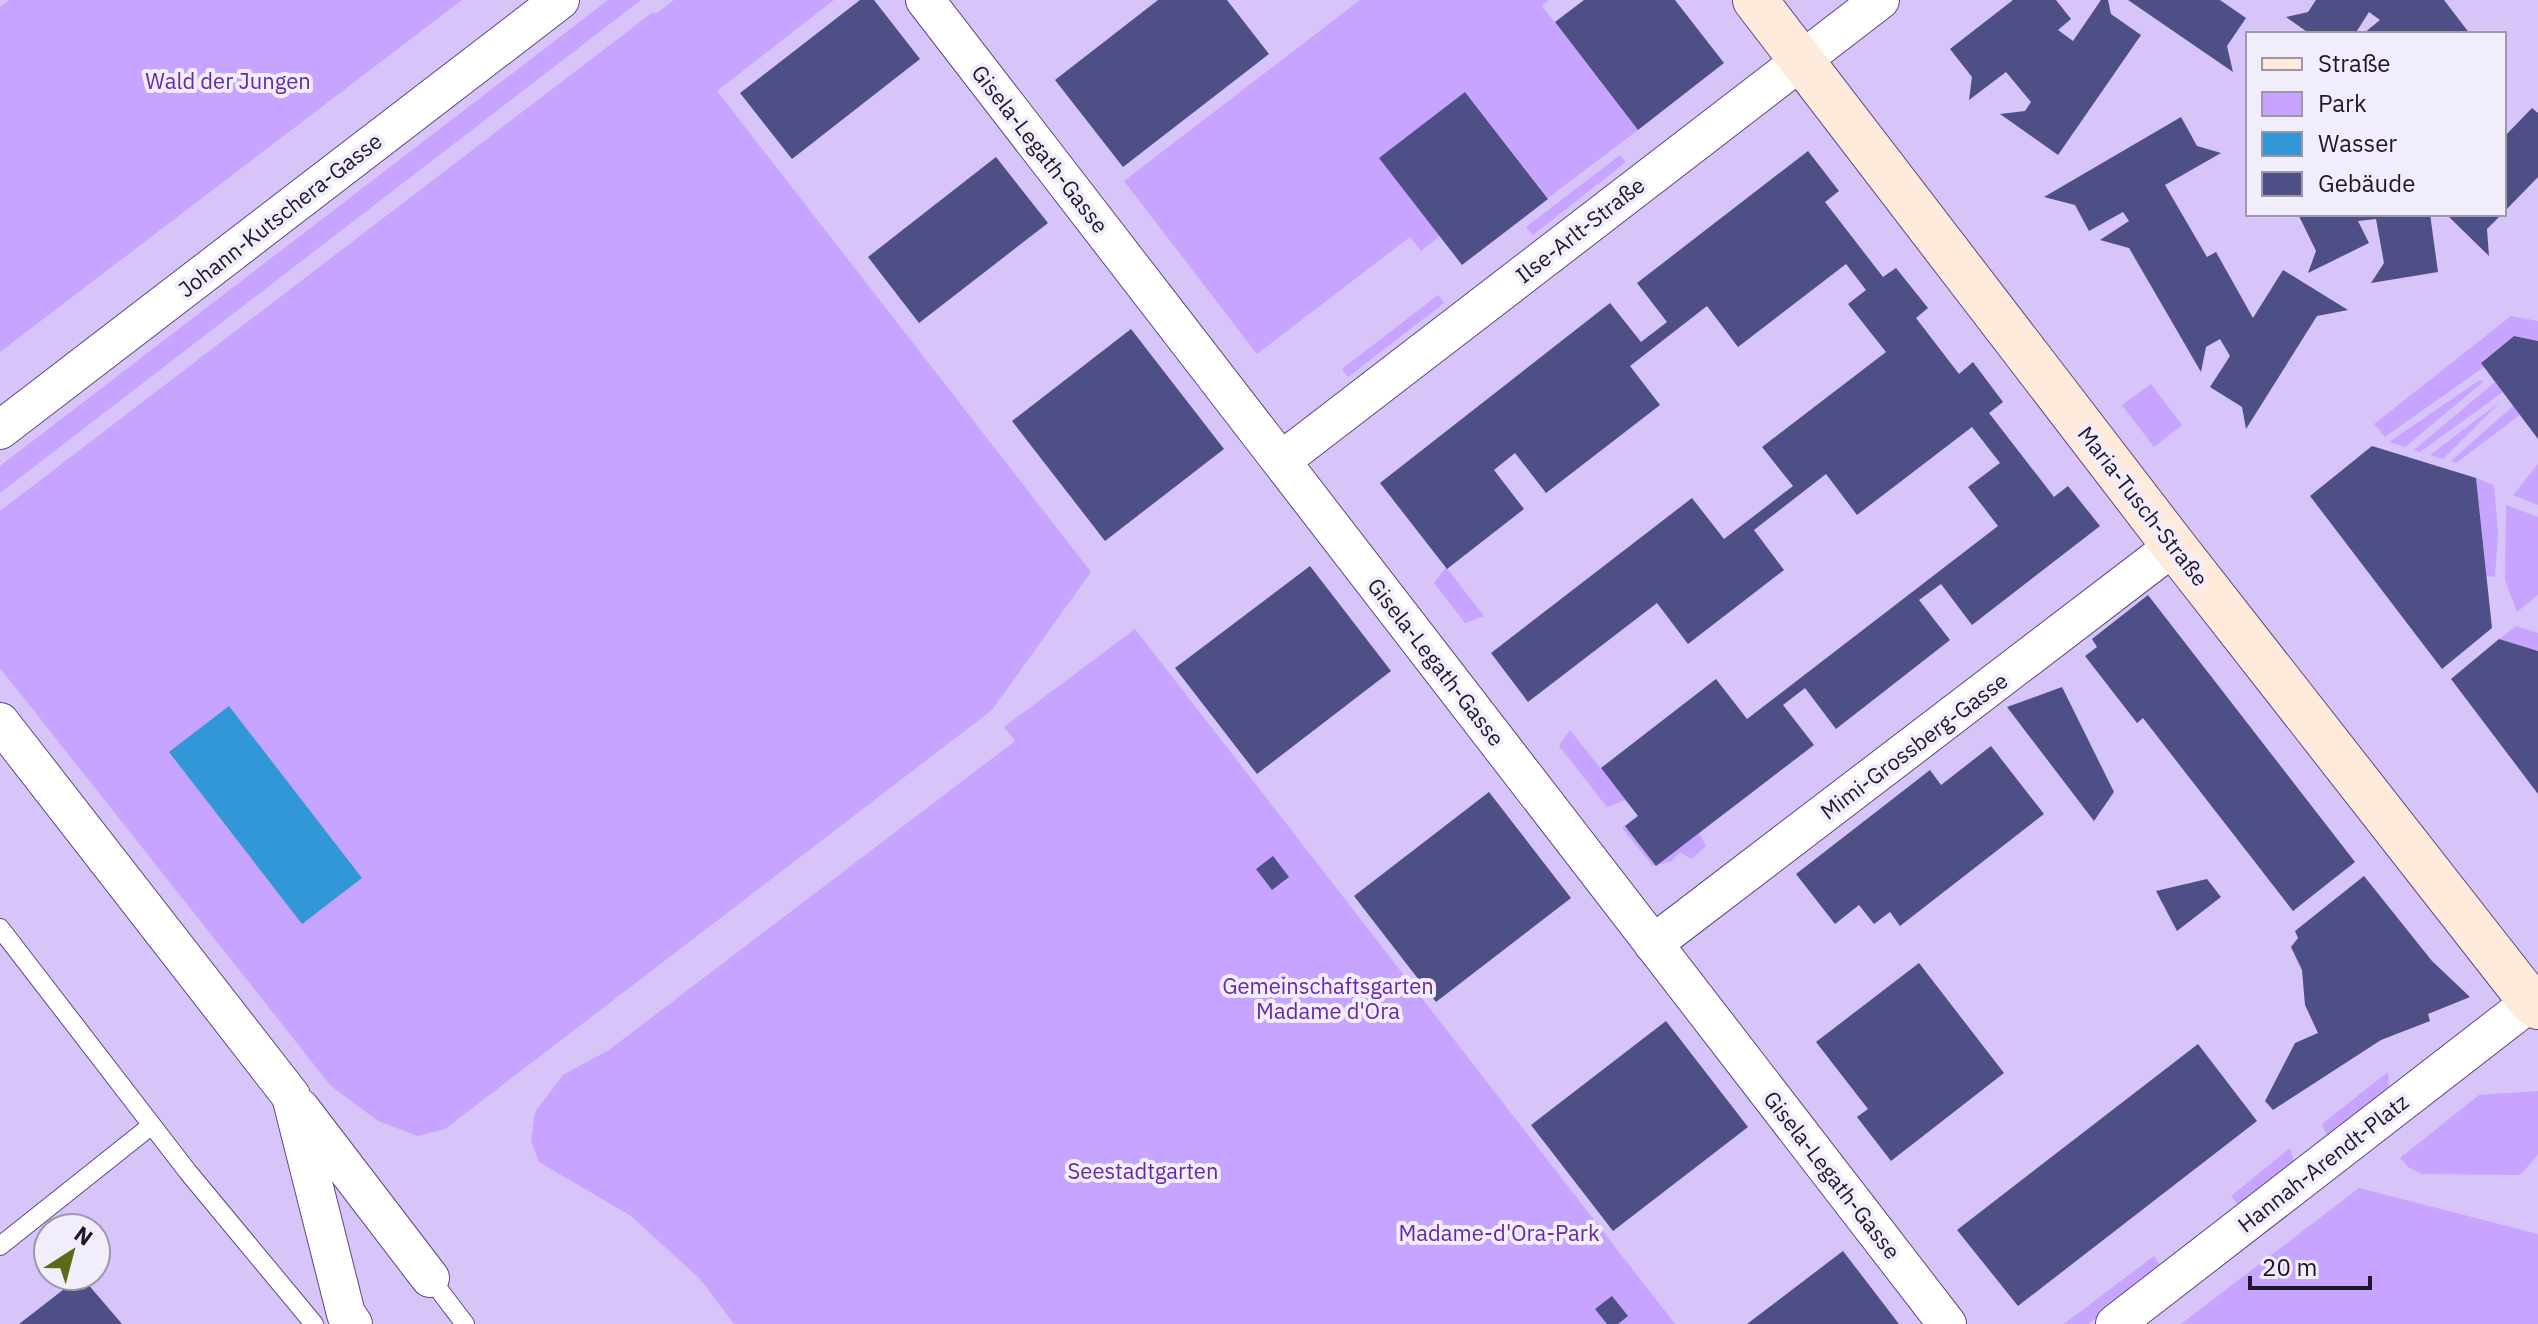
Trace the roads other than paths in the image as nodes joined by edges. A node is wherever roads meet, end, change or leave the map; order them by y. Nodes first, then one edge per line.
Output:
1 (560, 0) edge
2 (925, 0) edge
3 (1755, 0) edge
4 (1880, 0) edge
5 (1801, 61) junction
6 (0, 430) edge
7 (1281, 461) junction
8 (2174, 546) junction
9 (0, 722) edge
10 (0, 928) edge
11 (1653, 944) junction
12 (2534, 1004) edge
13 (291, 1096) junction
14 (152, 1125) junction
15 (0, 1246) edge
16 (430, 1278) joint
17 (314, 1324) edge
18 (353, 1324) edge
19 (465, 1324) edge
20 (1947, 1324) edge
21 (2115, 1324) edge

1 - 6 street, Johann-Kutschera-Gasse
2 - 7 street, Gisela-Legath-Gasse
3 - 5 street, Maria-Tusch-Straße
4 - 5 street, Ilse-Arlt-Straße
5 - 7 street, Ilse-Arlt-Straße
5 - 8 street, Maria-Tusch-Straße
7 - 11 street, Gisela-Legath-Gasse
8 - 11 street, Mimi-Grossberg-Gasse
8 - 12 street, Maria-Tusch-Straße
9 - 13 street
10 - 14 lane
11 - 20 street, Gisela-Legath-Gasse
12 - 21 street, Hannah-Arendt-Platz
13 - 16 street
13 - 18 street
14 - 15 lane
14 - 17 lane
16 - 19 lane

